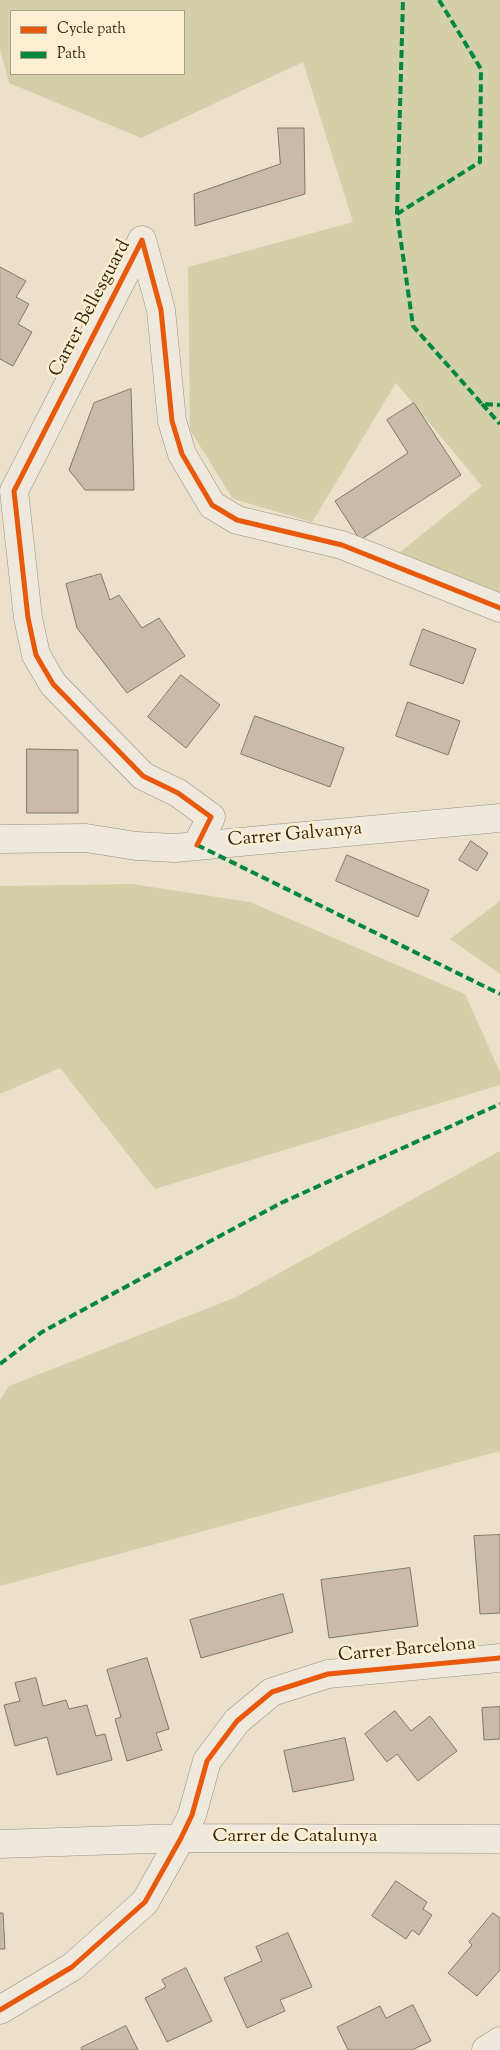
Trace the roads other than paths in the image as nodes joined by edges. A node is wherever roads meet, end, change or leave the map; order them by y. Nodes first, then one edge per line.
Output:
1 (500, 608) edge
2 (500, 818) edge
3 (0, 838) edge
4 (197, 845) junction
5 (500, 1658) edge
6 (181, 1838) junction
7 (500, 1839) edge
8 (0, 1844) edge
9 (0, 2010) edge
10 (500, 2042) edge
11 (486, 2050) edge

1 - 4 street, Carrer Bellesguard
2 - 4 street, Carrer Galvanya
3 - 4 street, Carrer Galvanya
5 - 6 street, Carrer Barcelona
6 - 7 street, Carrer de Catalunya
6 - 8 street, Carrer de Catalunya
6 - 9 street, Carrer Barcelona
10 - 11 street

